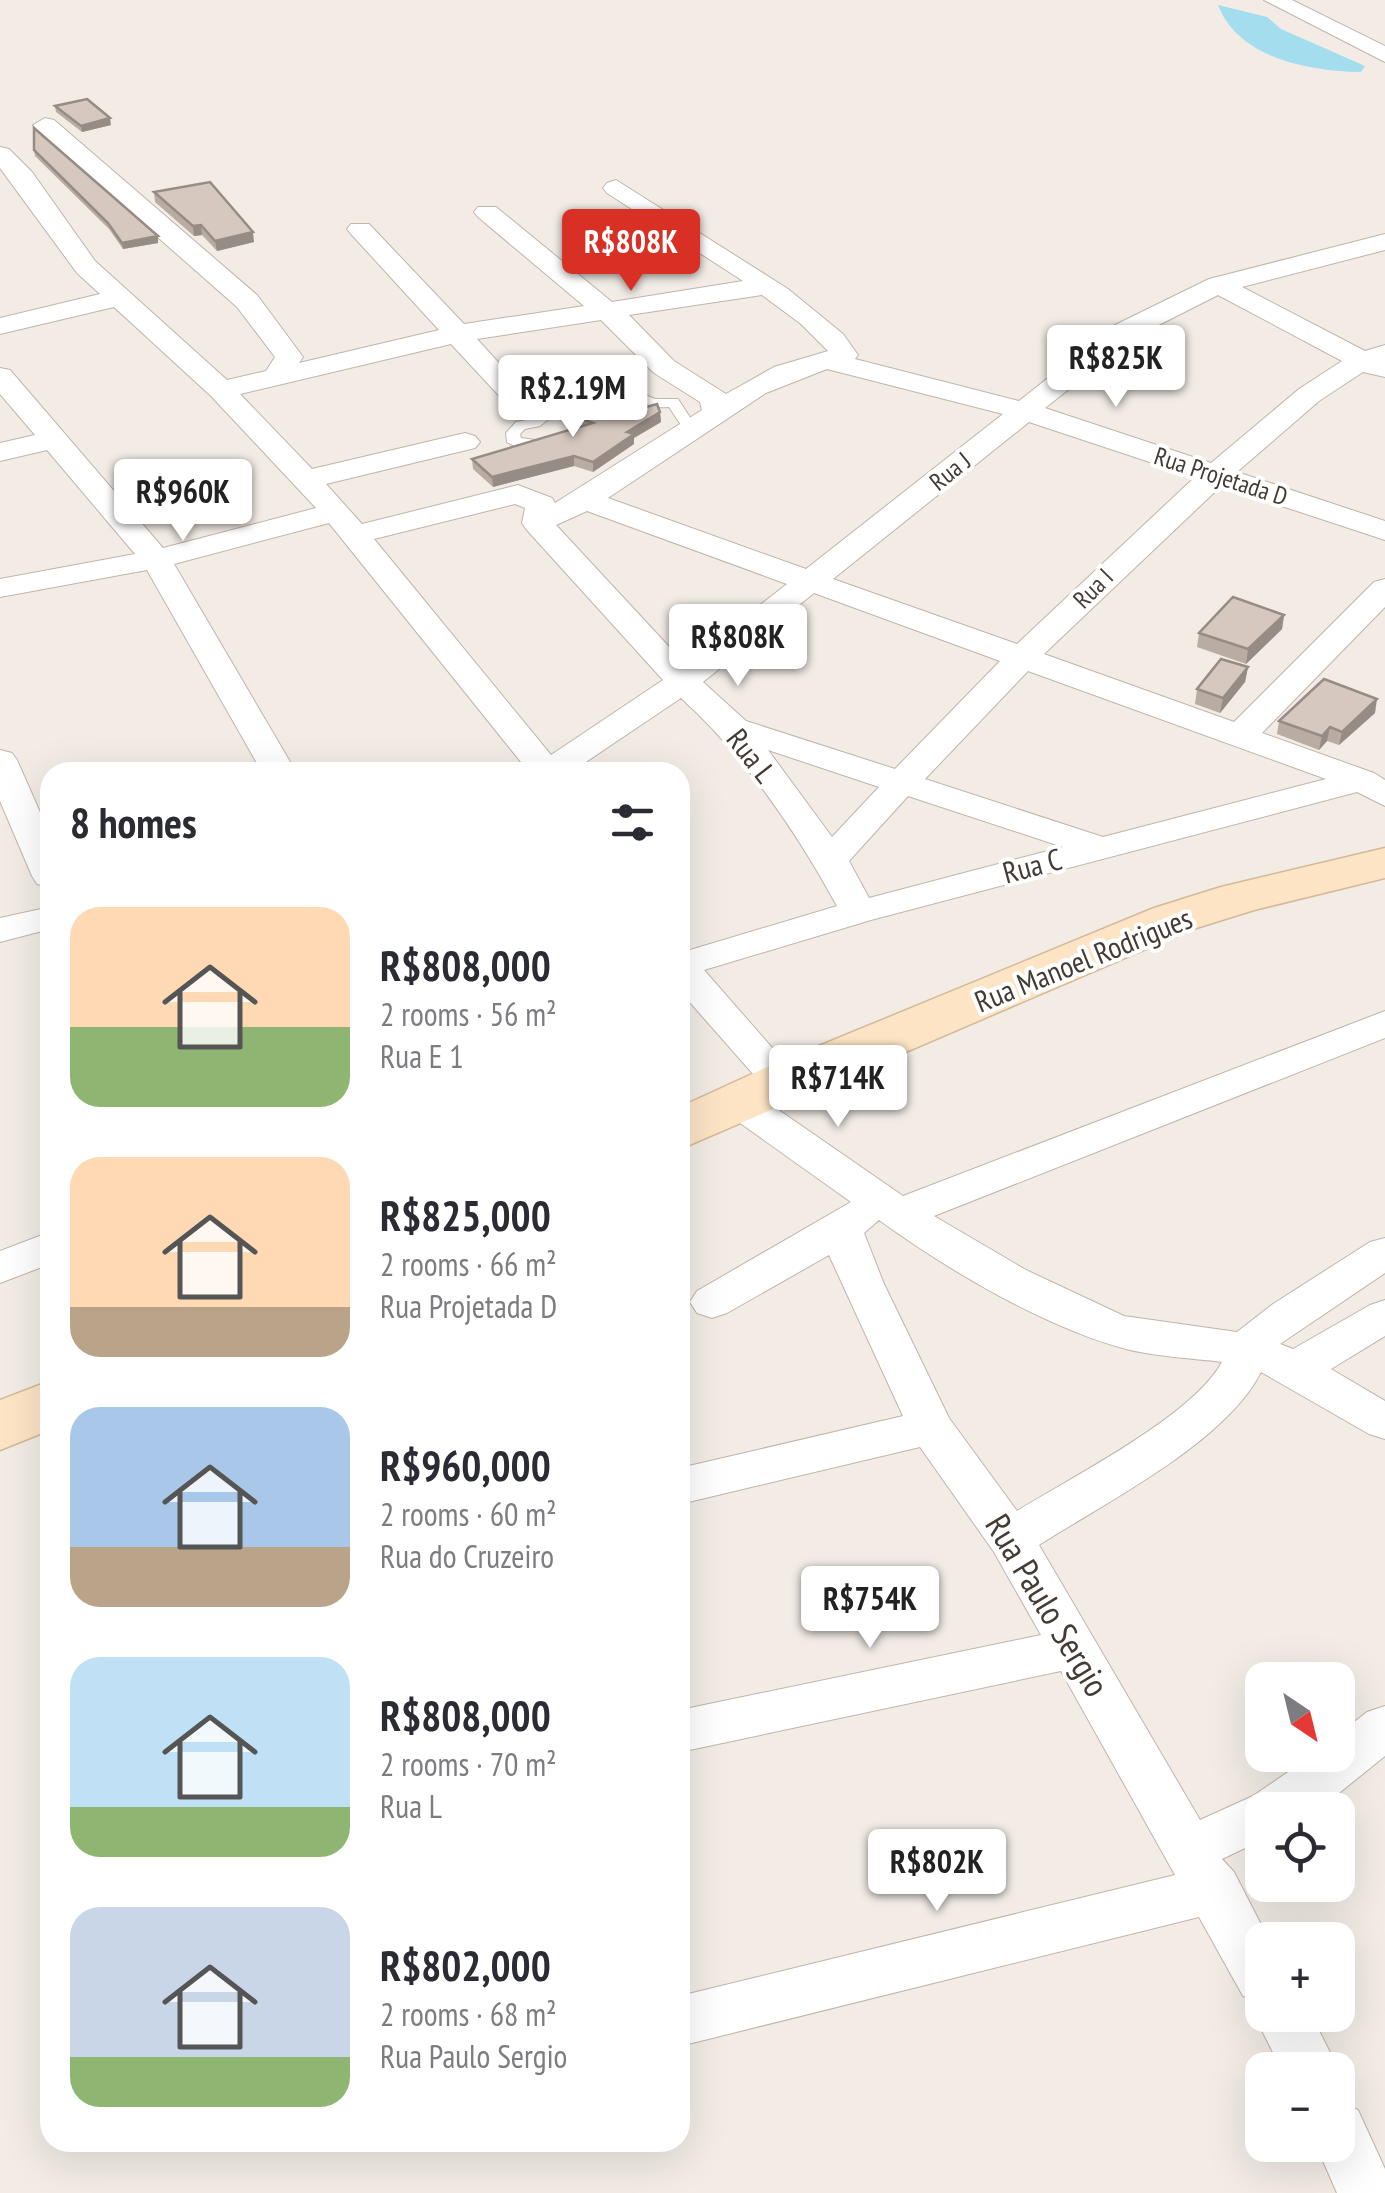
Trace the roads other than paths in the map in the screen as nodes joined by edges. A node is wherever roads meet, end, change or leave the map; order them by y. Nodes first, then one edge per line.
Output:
1 (1275, 0) edge
2 (1385, 55) edge
3 (45, 125) dead end
4 (0, 154) edge
5 (12, 180) edge
6 (616, 188) dead end
7 (487, 212) dead end
8 (360, 229) dead end
9 (1385, 242) edge
10 (1218, 284) junction
11 (765, 286) junction
12 (118, 298) junction
13 (605, 310) junction
14 (0, 326) edge
15 (460, 333) junction
16 (826, 360) junction
17 (1377, 361) edge
18 (0, 376) edge
19 (276, 377) junction
20 (221, 390) junction
21 (514, 395) dead end
22 (716, 410) junction
23 (1025, 411) junction
24 (690, 428) junction
25 (56, 439) junction
26 (465, 442) dead end
27 (537, 444) edge
28 (0, 452) edge
29 (1217, 474) junction
30 (306, 480) junction
31 (584, 500) junction
32 (537, 523) junction
33 (345, 524) junction
34 (1385, 531) edge
35 (156, 559) junction
36 (810, 583) junction
37 (0, 588) edge
38 (1385, 588) edge
39 (1023, 658) junction
40 (683, 682) junction
41 (734, 728) junction
42 (1238, 736) junction
43 (0, 760) edge
44 (273, 762) edge
45 (540, 762) edge
46 (563, 762) edge
47 (903, 781) junction
48 (1377, 782) edge
49 (1099, 848) junction
50 (40, 853) edge
51 (830, 860) junction
52 (1385, 864) edge
53 (858, 912) junction
54 (40, 920) edge
55 (0, 930) edge
56 (690, 963) edge
57 (690, 982) edge
58 (1385, 1024) edge
59 (761, 1092) junction
60 (690, 1125) edge
61 (872, 1215) junction
62 (40, 1251) edge
63 (1385, 1253) edge
64 (0, 1268) edge
65 (712, 1302) dead end
66 (1385, 1316) edge
67 (1248, 1350) junction
68 (1292, 1371) junction
69 (40, 1408) edge
70 (1385, 1422) edge
71 (0, 1426) edge
72 (931, 1427) junction
73 (690, 1484) edge
74 (1012, 1539) junction
75 (1076, 1648) junction
76 (1385, 1727) edge
77 (690, 1729) edge
78 (1304, 1792) edge
79 (1245, 1831) edge
80 (1203, 1869) junction
81 (1245, 1947) edge
82 (690, 2018) edge
83 (1352, 2162) edge
84 (1385, 2177) edge
85 (1364, 2192) edge

1 - 2 street
3 - 19 street
4 - 5 street
5 - 12 street
6 - 11 street
7 - 13 street
8 - 15 street
9 - 10 street, Rua J
10 - 17 street
10 - 23 street, Rua J
11 - 13 street
11 - 16 street
12 - 14 street
12 - 20 street
13 - 15 street
13 - 22 street
15 - 19 street
15 - 21 street
16 - 22 street
16 - 23 street, Rua Projetada D
17 - 29 street, Rua I
18 - 25 street
19 - 20 street
20 - 30 street
22 - 24 street
23 - 29 street, Rua Projetada D
23 - 36 street, Rua J
24 - 27 lane
24 - 31 street
25 - 28 street
25 - 35 street
26 - 30 street
29 - 34 street, Rua Projetada D
29 - 39 street, Rua I
30 - 33 street
31 - 32 street
31 - 36 street
32 - 33 street, Rua L
32 - 40 street, Rua L
33 - 35 street
33 - 45 street
35 - 37 street
35 - 44 street
36 - 39 street
36 - 40 street, Rua J
38 - 42 street
39 - 42 street
39 - 47 street, Rua I
40 - 41 street, Rua L
40 - 46 street, Rua J
41 - 47 street
41 - 51 street, Rua L
42 - 48 street
43 - 50 street
47 - 49 street
47 - 51 street, Rua I
48 - 49 street, Rua C
49 - 53 street, Rua C
51 - 53 street, Rua L
52 - 59 street, Rua Manoel Rodrigues
53 - 56 street, Rua C
54 - 55 street
57 - 59 street
58 - 61 street
59 - 60 street, Rua Manoel Rodrigues
59 - 61 street
61 - 65 street
61 - 67 street
61 - 72 street, Rua Paulo Sergio
62 - 64 street
63 - 67 street
66 - 68 street
67 - 68 street
67 - 74 street
68 - 70 street
69 - 71 street
72 - 73 street
72 - 74 street, Rua Paulo Sergio
74 - 75 street, Rua Paulo Sergio
75 - 77 street
75 - 80 street, Rua Paulo Sergio
76 - 78 street
79 - 80 street
80 - 81 street, Rua Paulo Sergio
80 - 82 street
83 - 85 street
84 - 85 street

